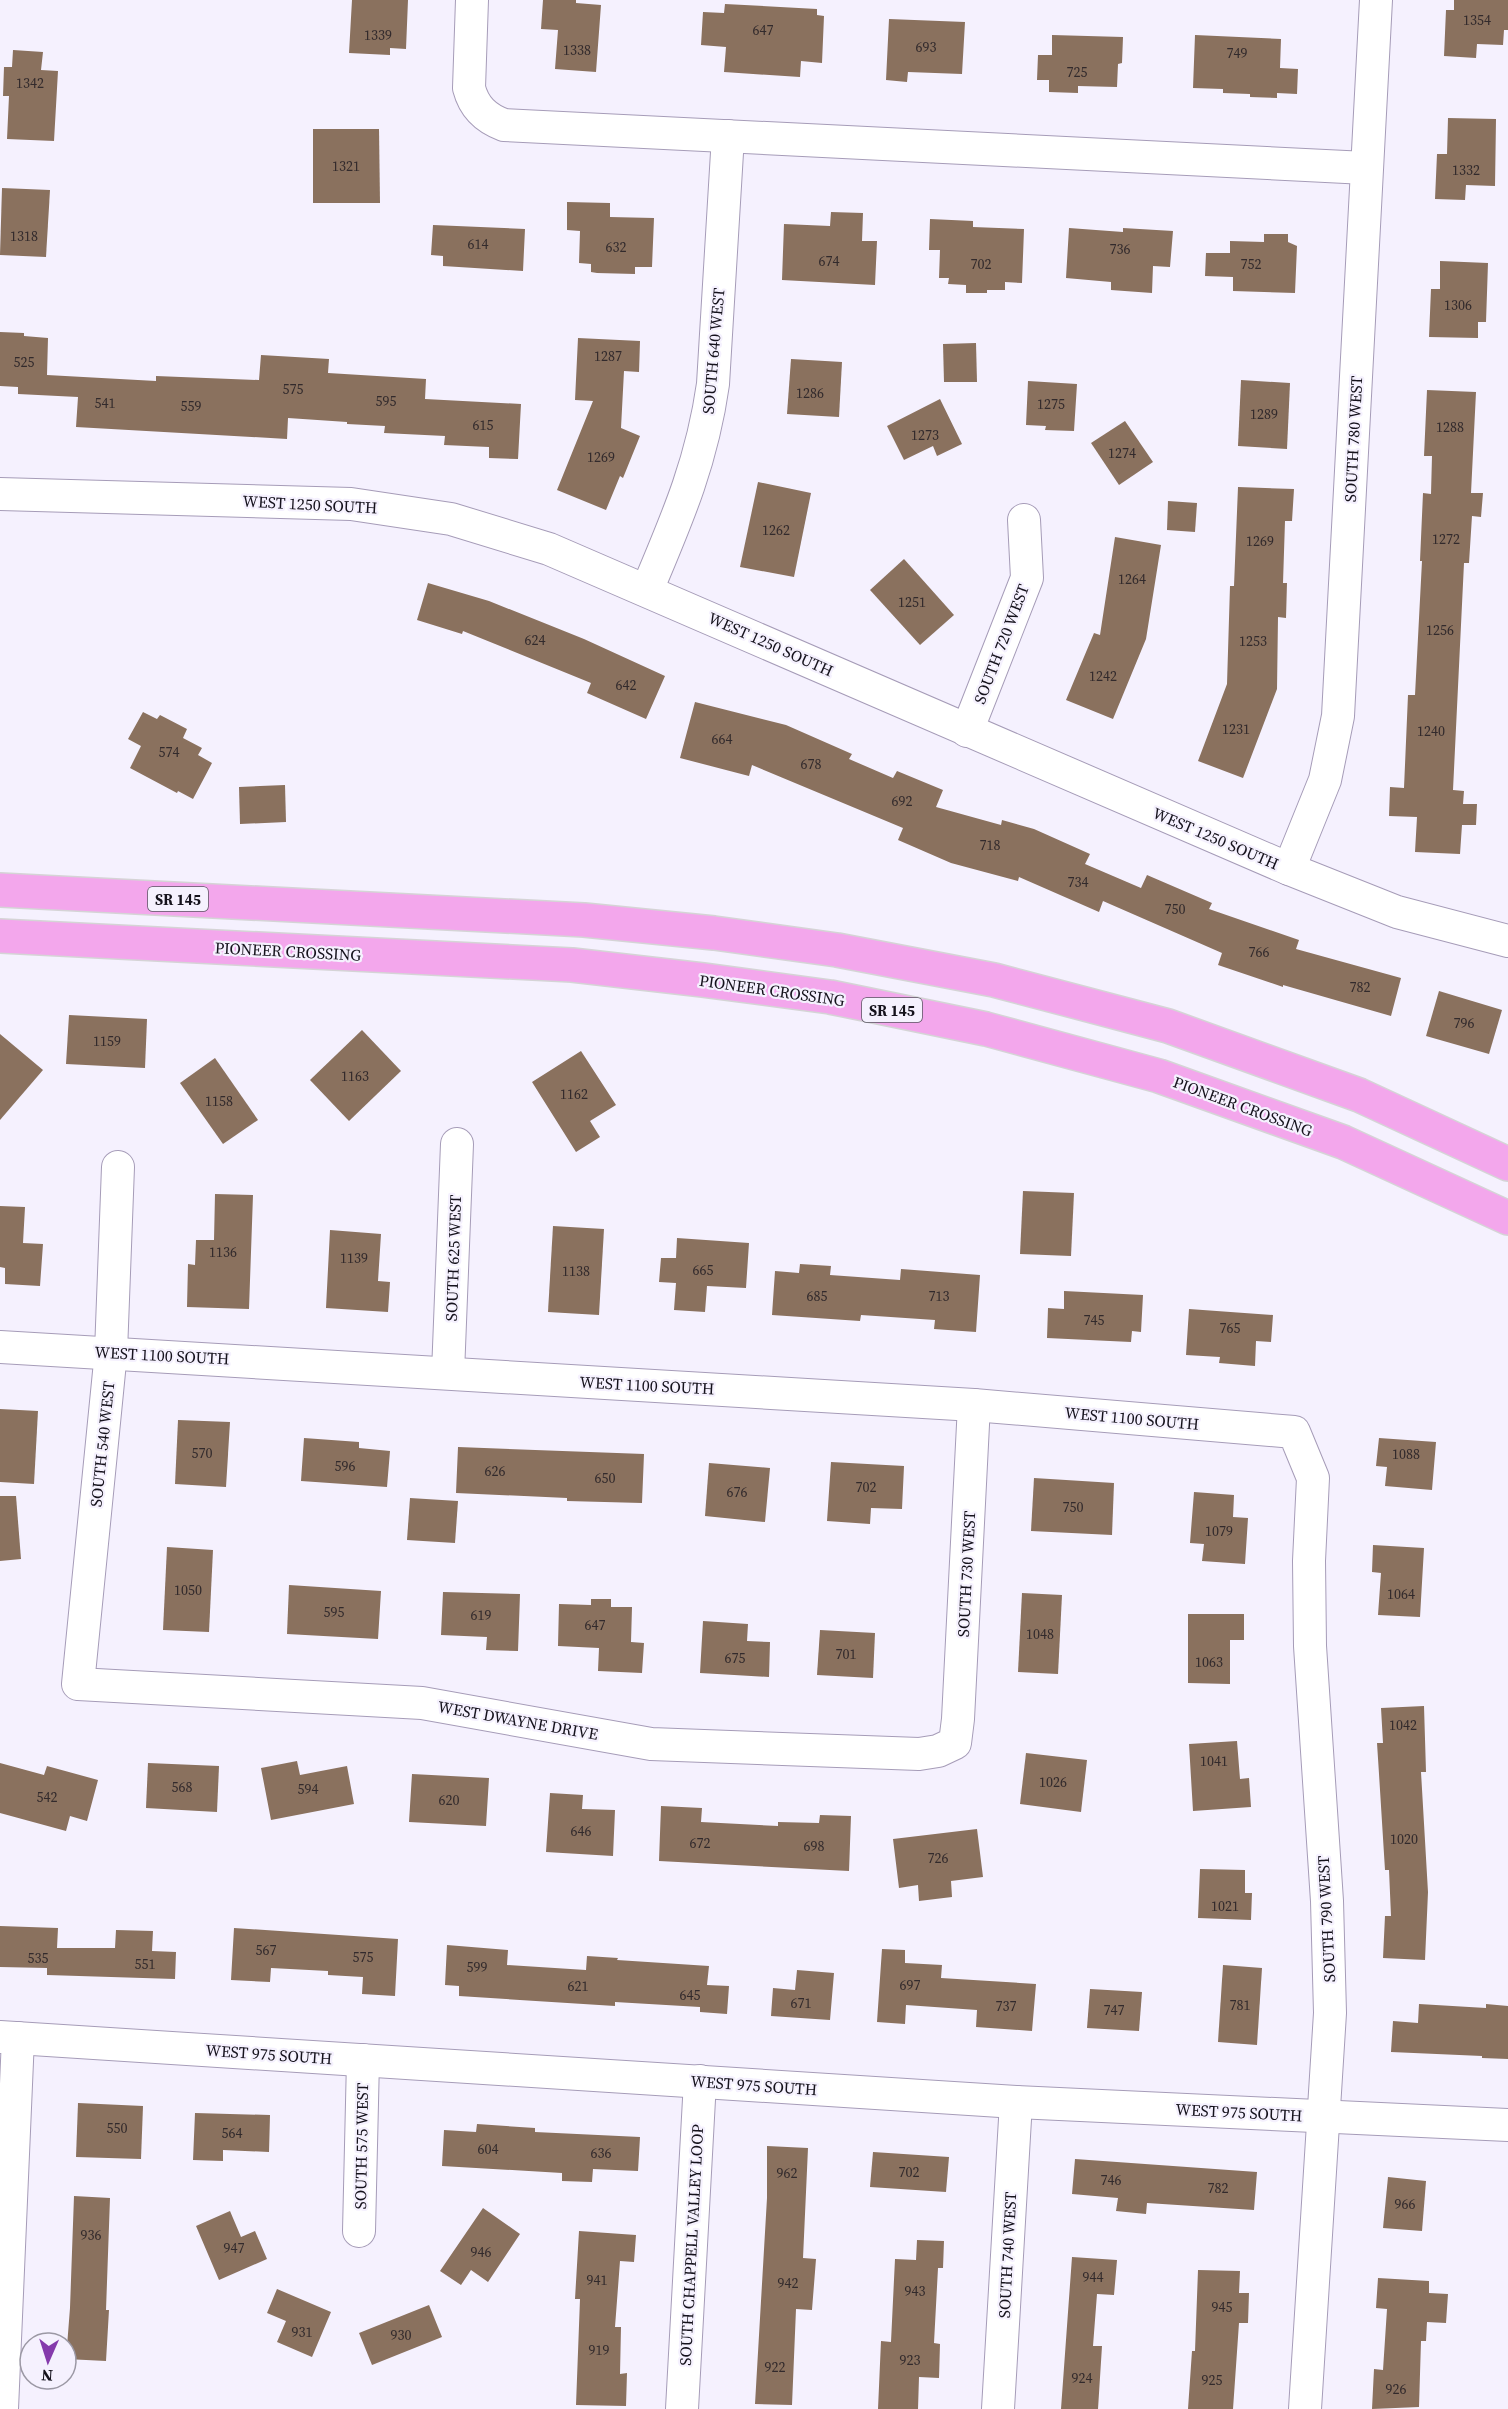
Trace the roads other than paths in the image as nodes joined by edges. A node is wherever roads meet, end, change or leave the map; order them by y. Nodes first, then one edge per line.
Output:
1 (472, 0) edge
2 (1376, 0) edge
3 (728, 136) junction
4 (1366, 168) junction
5 (0, 494) edge
6 (1023, 520) dead end
7 (647, 590) junction
8 (968, 731) junction
9 (1289, 869) junction
10 (0, 890) edge
11 (0, 936) edge
12 (1508, 941) edge
13 (457, 1144) dead end
14 (1508, 1164) edge
15 (118, 1167) dead end
16 (1508, 1218) edge
17 (0, 1347) edge
18 (111, 1352) junction
19 (448, 1372) junction
20 (975, 1405) junction
21 (1294, 1432) joint
22 (78, 1684) joint
23 (955, 1743) joint
24 (9, 2037) edge
25 (363, 2060) junction
26 (700, 2081) junction
27 (1016, 2102) junction
28 (1324, 2116) junction
29 (1508, 2125) edge
30 (359, 2232) dead end
31 (2, 2409) edge
32 (682, 2409) edge
33 (999, 2409) edge
34 (1305, 2409) edge

1 - 3 street
2 - 4 street, SOUTH 780 WEST
3 - 4 street
3 - 7 street, SOUTH 640 WEST
4 - 9 street, SOUTH 780 WEST
5 - 7 street, WEST 1250 SOUTH
6 - 8 street, SOUTH 720 WEST
7 - 8 street, WEST 1250 SOUTH
8 - 9 street, WEST 1250 SOUTH
9 - 12 street, WEST 1250 SOUTH
10 - 14 highway, SR 145
11 - 16 highway, PIONEER CROSSING / SR 145
13 - 19 street, SOUTH 625 WEST
15 - 18 street, SOUTH 540 WEST
17 - 18 street, WEST 1100 SOUTH
18 - 19 street, WEST 1100 SOUTH
18 - 22 street, SOUTH 540 WEST
19 - 20 street, WEST 1100 SOUTH
20 - 21 street, WEST 1100 SOUTH
20 - 23 street, SOUTH 730 WEST
21 - 28 street, SOUTH 790 WEST
22 - 23 street, WEST DWAYNE DRIVE
24 - 25 street, WEST 975 SOUTH
24 - 31 street
25 - 26 street, WEST 975 SOUTH
25 - 30 street, SOUTH 575 WEST
26 - 27 street, WEST 975 SOUTH
26 - 32 street, SOUTH CHAPPELL VALLEY LOOP
27 - 28 street, WEST 975 SOUTH
27 - 33 street, SOUTH 740 WEST
28 - 29 street, WEST 975 SOUTH
28 - 34 street, SOUTH 790 WEST

